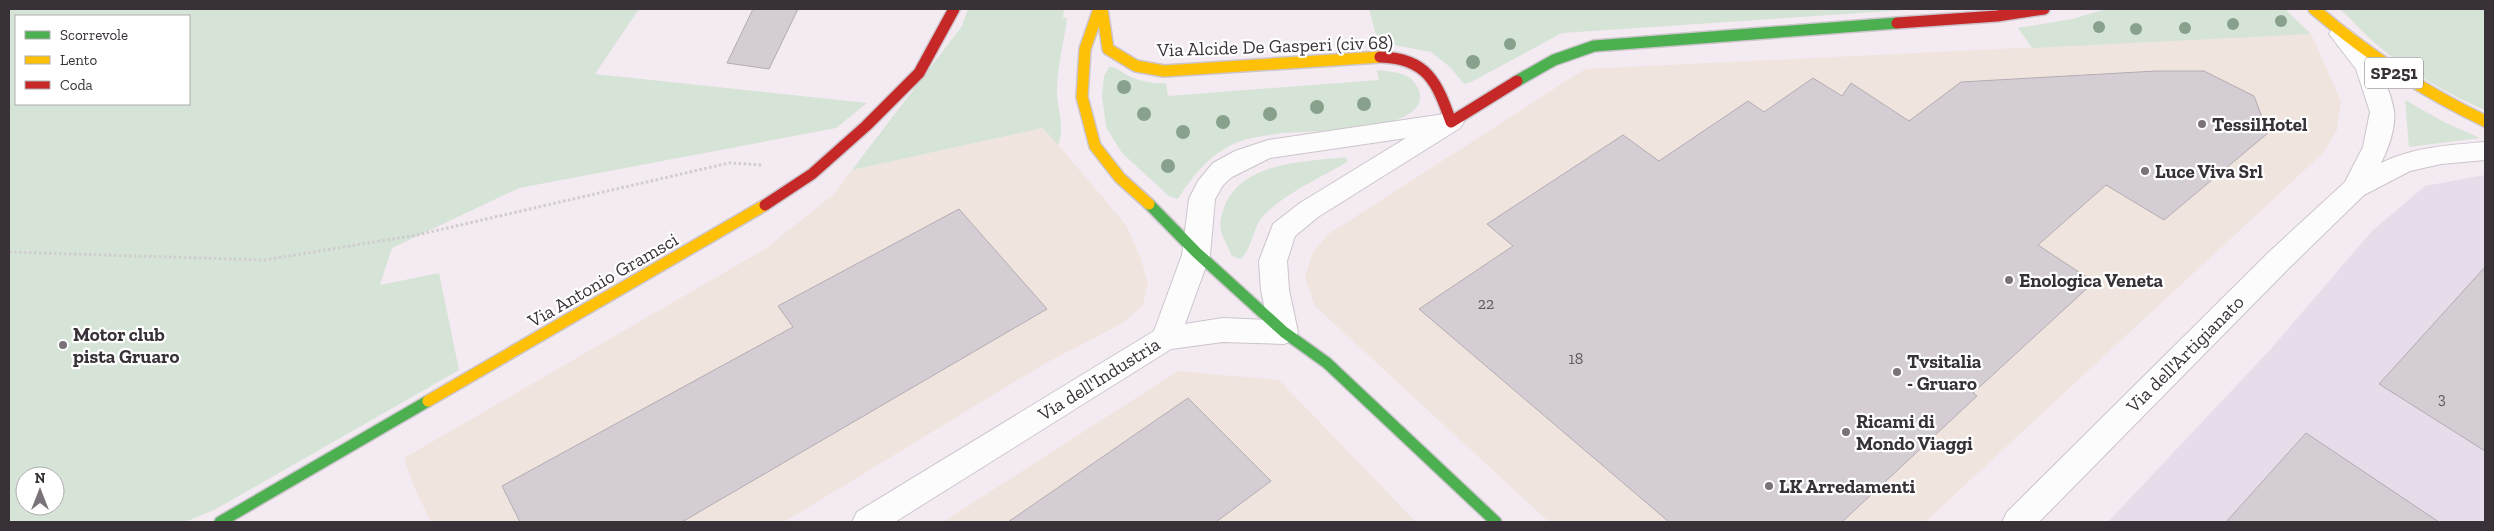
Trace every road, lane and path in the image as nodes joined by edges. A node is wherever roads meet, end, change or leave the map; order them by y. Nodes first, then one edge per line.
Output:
1 (954, 9) edge
2 (1100, 9) edge
3 (2044, 9) edge
4 (2314, 9) edge
5 (2341, 34) junction
6 (2485, 121) edge
7 (1452, 122) junction
8 (2485, 151) edge
9 (812, 174) junction
10 (2355, 188) junction
11 (9, 252) edge
12 (1197, 253) junction
13 (1284, 332) junction
14 (1165, 338) junction
15 (220, 522) edge
16 (868, 522) edge
17 (1496, 522) edge
18 (2018, 522) edge

1 - 9 street, Via Antonio Gramsci
2 - 7 street, Via Alcide De Gasperi (civ 68)
2 - 12 street, Via Alcide De Gasperi (civ 68)
3 - 7 street
4 - 5 street, SP251
5 - 6 street, SP251
5 - 10 street
7 - 12 street
7 - 13 street
8 - 10 street
9 - 11 path
9 - 15 street, Via Antonio Gramsci
10 - 18 street, Via dell'Artigianato
12 - 13 street, Via Alcide De Gasperi (civ 68)
12 - 14 street
13 - 14 street, Via dell'Industria
13 - 17 street
14 - 16 street, Via dell'Industria

